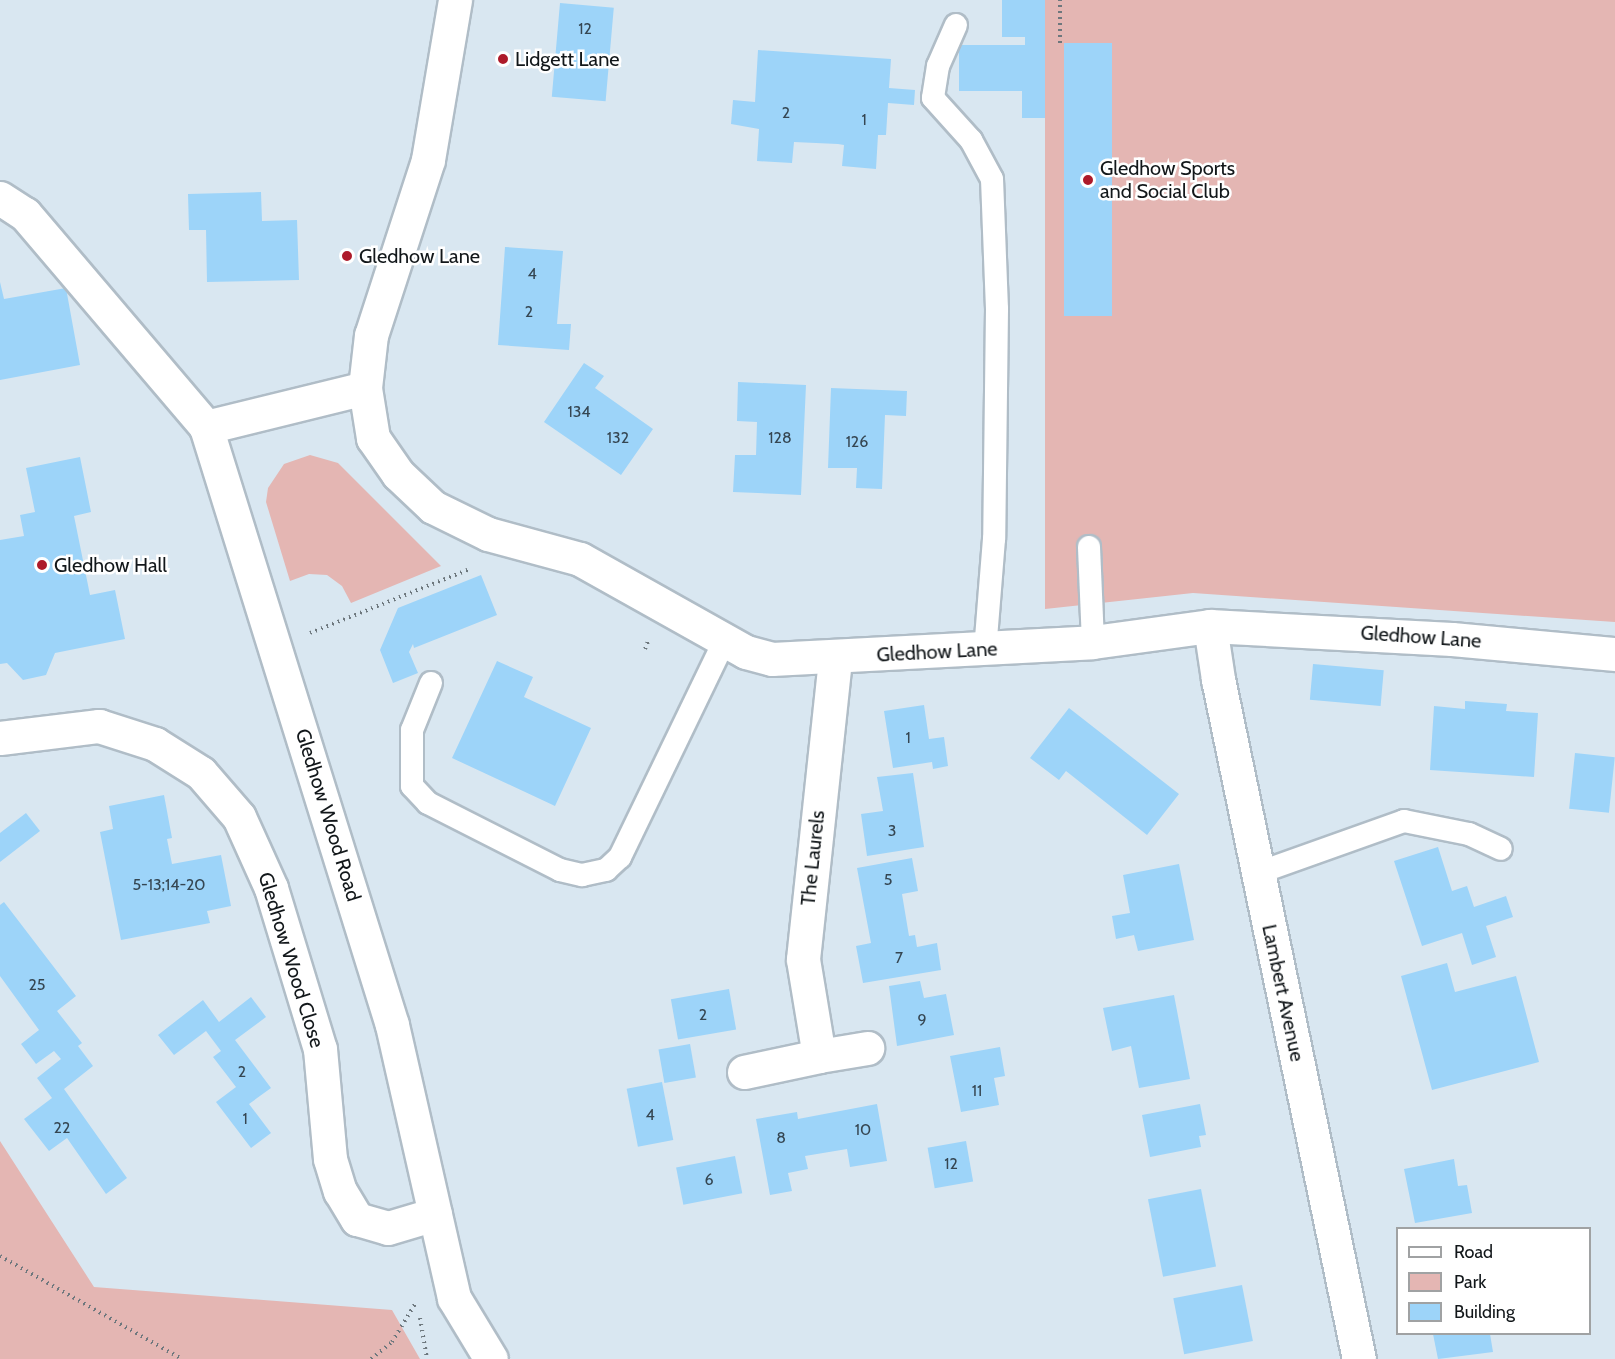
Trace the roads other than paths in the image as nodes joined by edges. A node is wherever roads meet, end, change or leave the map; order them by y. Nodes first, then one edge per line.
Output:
1 (455, 0) edge
2 (956, 25) dead end
3 (0, 198) edge
4 (365, 388) junction
5 (206, 426) junction
6 (1089, 547) dead end
7 (1210, 626) junction
8 (724, 640) junction
9 (1093, 642) junction
10 (985, 650) junction
11 (1615, 654) edge
12 (835, 658) junction
13 (431, 682) dead end
14 (0, 738) edge
15 (1502, 849) dead end
16 (1258, 873) junction
17 (867, 1048) dead end
18 (819, 1056) junction
19 (744, 1072) dead end
20 (435, 1214) junction
21 (491, 1359) edge
22 (1359, 1359) edge

1 - 4 street
2 - 10 lane
3 - 5 street
4 - 5 street
4 - 8 street, Gledhow Lane
5 - 20 street, Gledhow Wood Road
6 - 9 lane
7 - 9 street, Gledhow Lane
7 - 11 street, Gledhow Lane
7 - 16 street, Lambert Avenue
8 - 12 street, Gledhow Lane
8 - 13 lane
9 - 10 street, Gledhow Lane
10 - 12 street, Gledhow Lane
12 - 18 street, The Laurels
14 - 20 street, Gledhow Wood Close
15 - 16 lane
16 - 22 street, Lambert Avenue
17 - 18 street
18 - 19 street
20 - 21 street, Gledhow Wood Road

